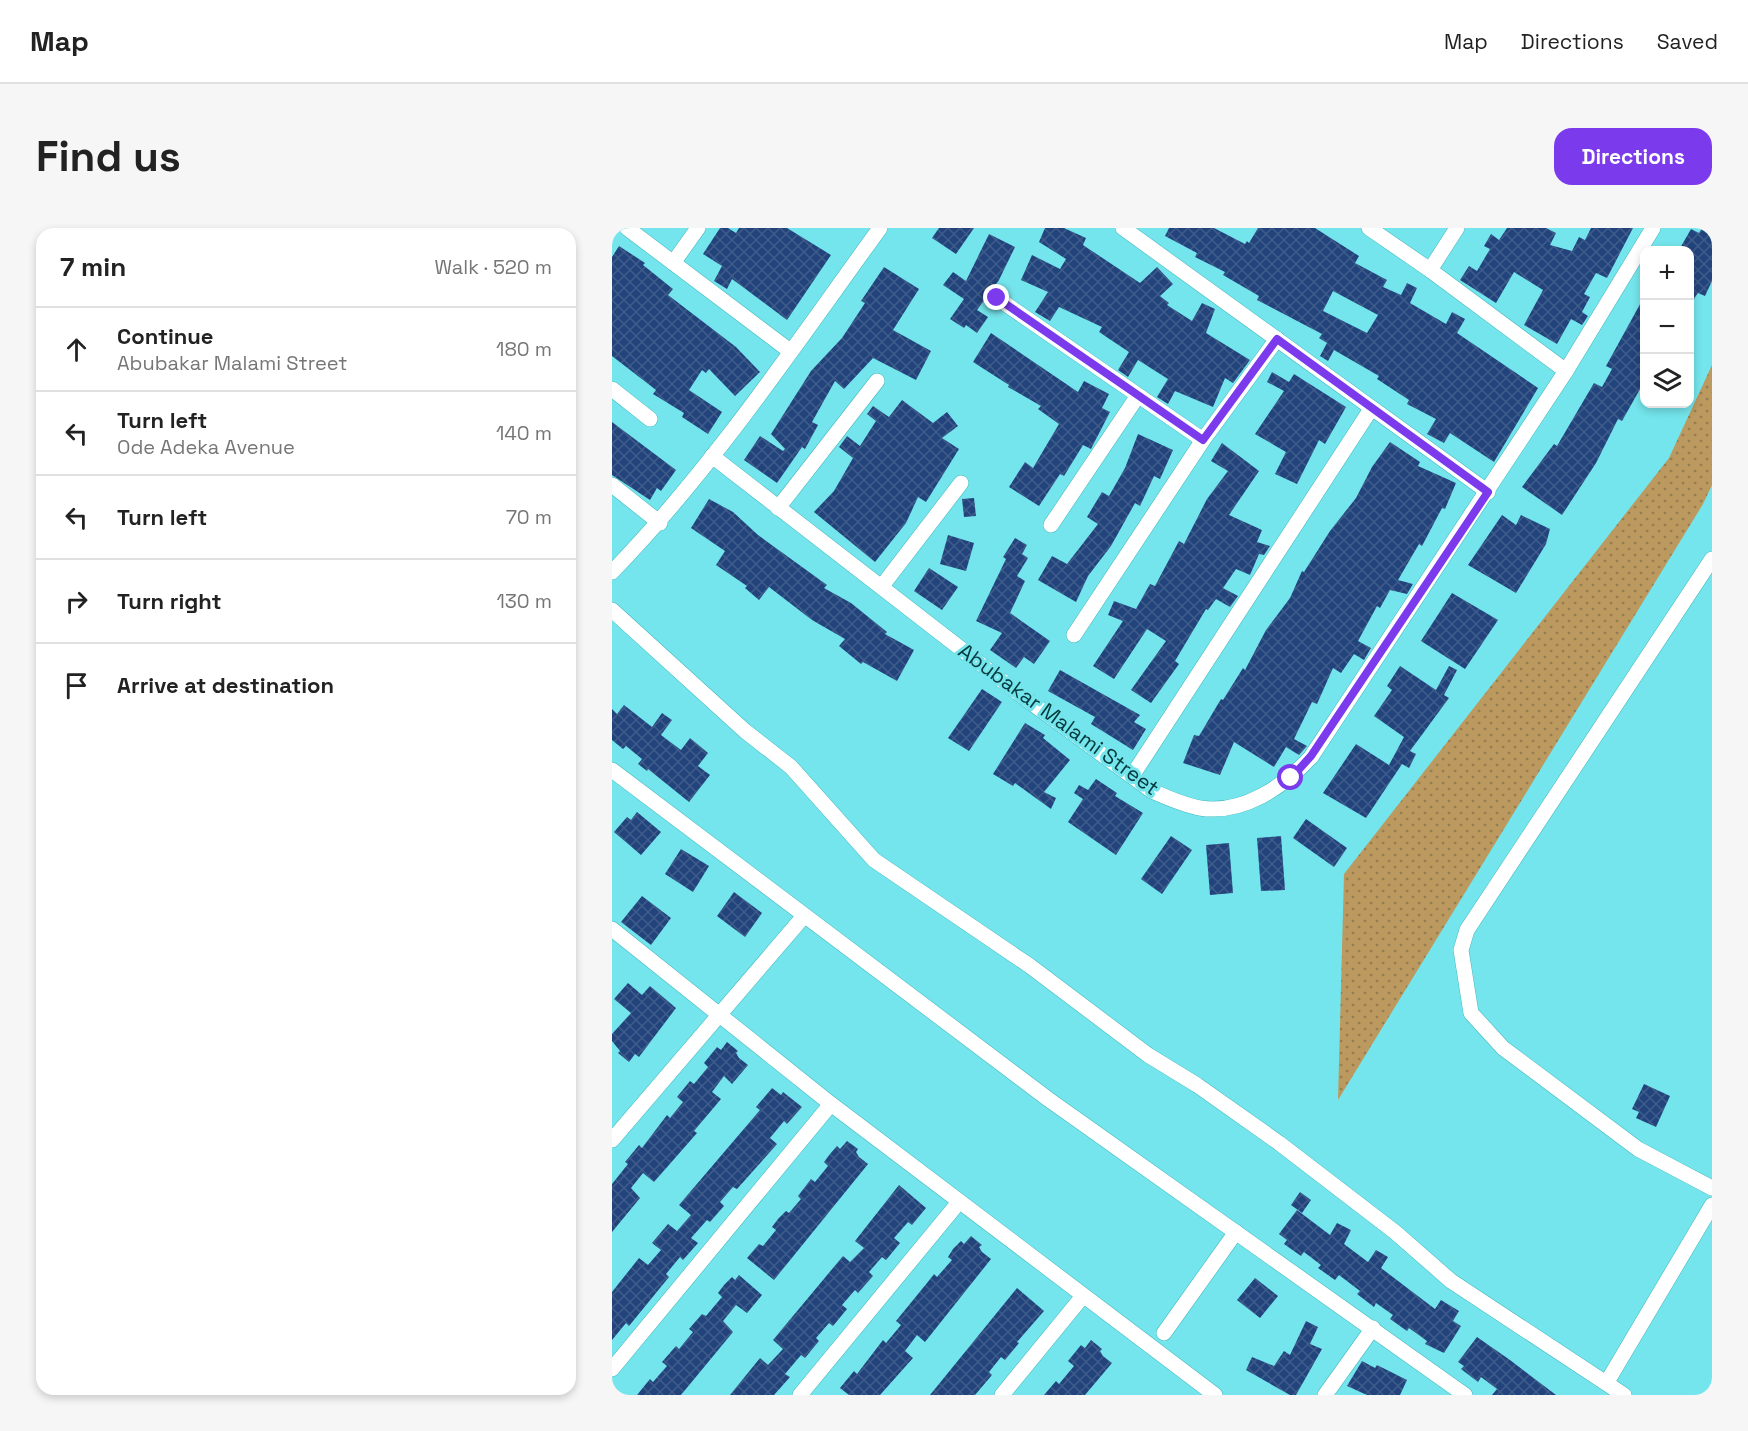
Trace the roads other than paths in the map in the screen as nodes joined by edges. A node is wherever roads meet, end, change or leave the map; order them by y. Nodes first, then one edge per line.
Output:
1 (627, 228) edge
2 (698, 228) edge
3 (880, 228) edge
4 (1123, 228) edge
5 (1369, 228) edge
6 (1457, 228) edge
7 (1653, 228) edge
8 (673, 263) junction
9 (1430, 270) junction
10 (997, 298) dead end
11 (1277, 339) junction
12 (790, 351) junction
13 (1566, 371) junction
14 (877, 381) dead end
15 (612, 389) edge
16 (1137, 397) junction
17 (1371, 409) junction
18 (650, 419) dead end
19 (1203, 440) junction
20 (712, 456) junction
21 (961, 483) dead end
22 (612, 485) edge
23 (1488, 492) junction
24 (777, 508) junction
25 (660, 523) junction
26 (1050, 525) dead end
27 (1712, 559) edge
28 (612, 572) edge
29 (882, 586) junction
30 (612, 610) edge
31 (1074, 635) dead end
32 (612, 770) edge
33 (1132, 776) junction
34 (804, 916) junction
35 (612, 929) edge
36 (719, 1015) junction
37 (831, 1104) junction
38 (612, 1140) edge
39 (1712, 1188) edge
40 (959, 1202) junction
41 (1712, 1205) edge
42 (1236, 1232) junction
43 (1083, 1296) junction
44 (1373, 1328) junction
45 (1164, 1333) dead end
46 (612, 1370) edge
47 (1607, 1382) junction
48 (800, 1395) edge
49 (1002, 1395) edge
50 (1214, 1395) edge
51 (1325, 1395) edge
52 (1465, 1395) edge
53 (1624, 1395) edge

1 - 8 street
2 - 8 street
3 - 12 street
4 - 11 street
5 - 9 street
6 - 9 street
7 - 13 street, Abubakar Malami Street
8 - 12 street
9 - 13 street
10 - 16 street
11 - 17 street
11 - 19 street
12 - 20 street
13 - 23 street, Abubakar Malami Street
14 - 24 street
15 - 18 street
16 - 19 street
16 - 26 street
17 - 23 street
17 - 33 street
19 - 31 street
20 - 24 street, Abubakar Malami Street
20 - 25 street
21 - 29 street
22 - 25 street
23 - 33 street, Abubakar Malami Street
24 - 29 street, Abubakar Malami Street
25 - 28 street
27 - 39 street
29 - 33 street, Abubakar Malami Street
30 - 47 street
32 - 34 street
34 - 36 street
34 - 42 street
35 - 36 street
36 - 37 street
36 - 38 street
37 - 40 street
37 - 46 street
40 - 43 street
40 - 48 street
41 - 47 street
42 - 44 street
42 - 45 street
43 - 49 street
43 - 50 street
44 - 51 street
44 - 52 street
47 - 53 street

